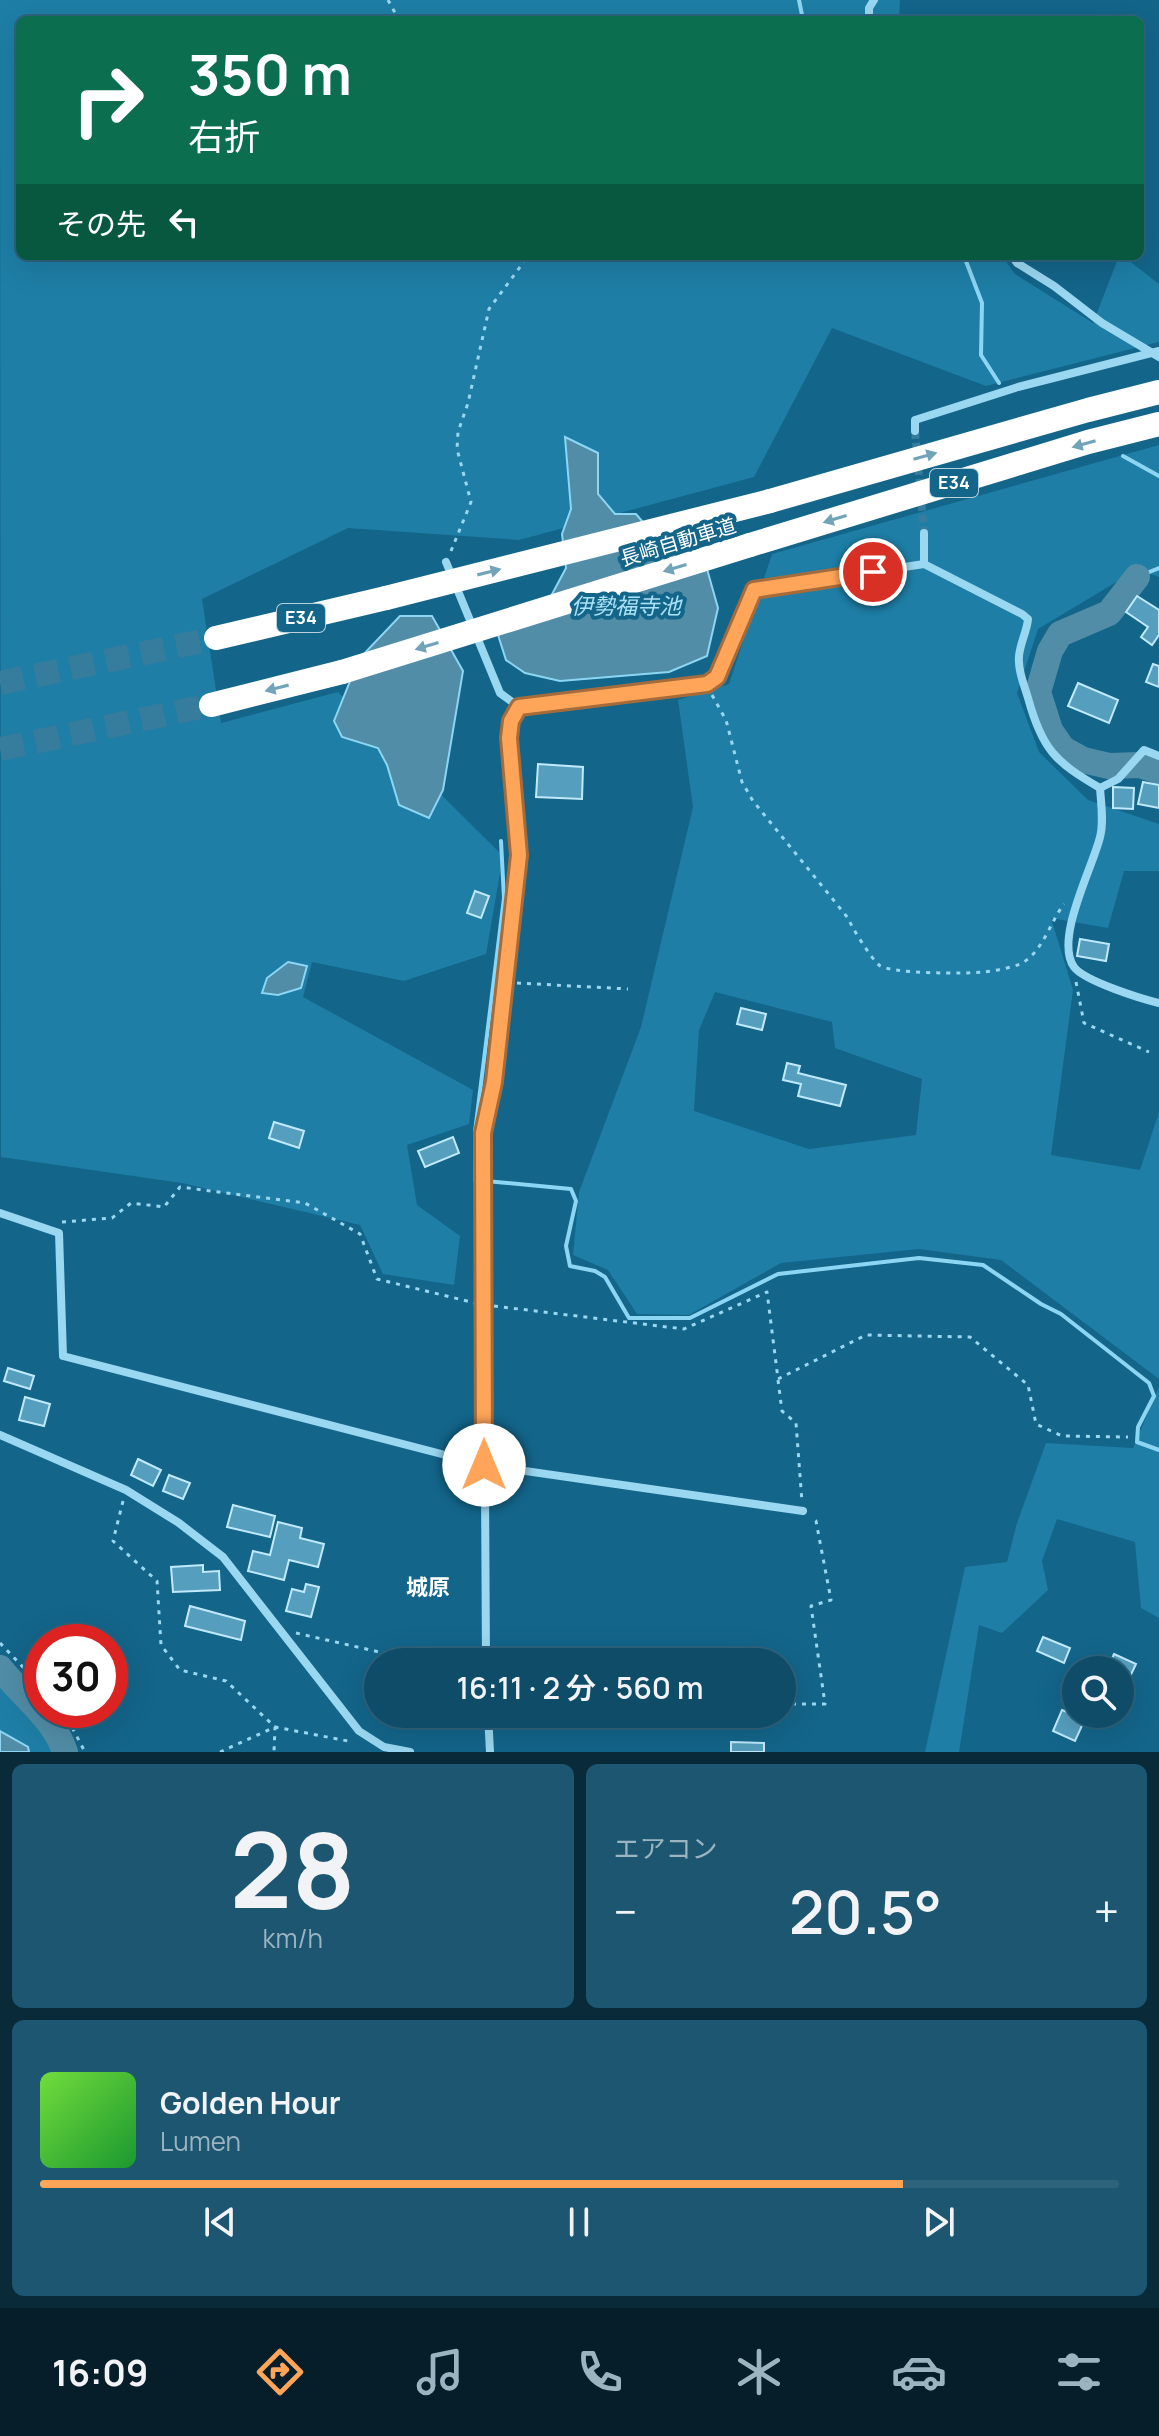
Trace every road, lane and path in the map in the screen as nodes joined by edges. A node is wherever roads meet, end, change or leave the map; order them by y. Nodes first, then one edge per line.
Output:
1 (524, 260) edge
2 (1015, 260) edge
3 (1157, 354) edge
4 (1159, 392) edge
5 (1159, 424) edge
6 (915, 431) dead end
7 (924, 533) tunnel mouth
8 (446, 562) joint
9 (924, 564) junction
10 (216, 638) tunnel mouth
11 (707, 684) junction
12 (211, 705) tunnel mouth
13 (519, 707) junction
14 (1159, 756) edge
15 (1100, 788) junction
16 (1082, 883) junction
17 (1074, 967) junction
18 (505, 982) junction
19 (628, 989) dead end
20 (1159, 1003) edge
21 (1149, 1052) dead end
22 (0, 1213) edge
23 (59, 1233) junction
24 (483, 1305) junction
25 (778, 1379) junction
26 (0, 1435) edge
27 (1128, 1437) dead end
28 (484, 1465) junction
29 (126, 1490) junction
30 (803, 1511) junction
31 (280, 1630) junction
32 (0, 1643) edge
33 (486, 1648) edge
34 (364, 1649) edge
35 (24, 1668) edge
36 (796, 1704) edge
37 (275, 1727) junction
38 (72, 1728) edge
39 (489, 1728) edge
40 (353, 1742) dead end
41 (85, 1752) edge
42 (220, 1752) edge
43 (274, 1752) edge
44 (410, 1752) edge
45 (490, 1752) edge

1 - 8 path
2 - 3 street
3 - 6 street
10 -> 4 highway, 長崎自動車道 / E34, bridge
5 -> 12 highway, 長崎自動車道 / E34, bridge
7 - 9 street
8 - 13 street
9 - 11 street
9 - 15 street
11 - 13 street
11 - 16 path
13 - 18 street
14 - 15 street
15 - 16 street
16 - 17 street
17 - 20 street
17 - 21 path
18 - 19 path
18 - 24 street
22 - 23 street
23 - 24 path
23 - 28 street
24 - 25 path
24 - 28 street
25 - 27 path
25 - 30 path
26 - 29 street
28 - 30 street
28 - 33 street
29 - 31 street
29 - 37 path
30 - 36 path
31 - 34 path
31 - 44 street
32 - 35 path
37 - 40 path
37 - 42 path
37 - 43 path
38 - 41 path
39 - 45 street

